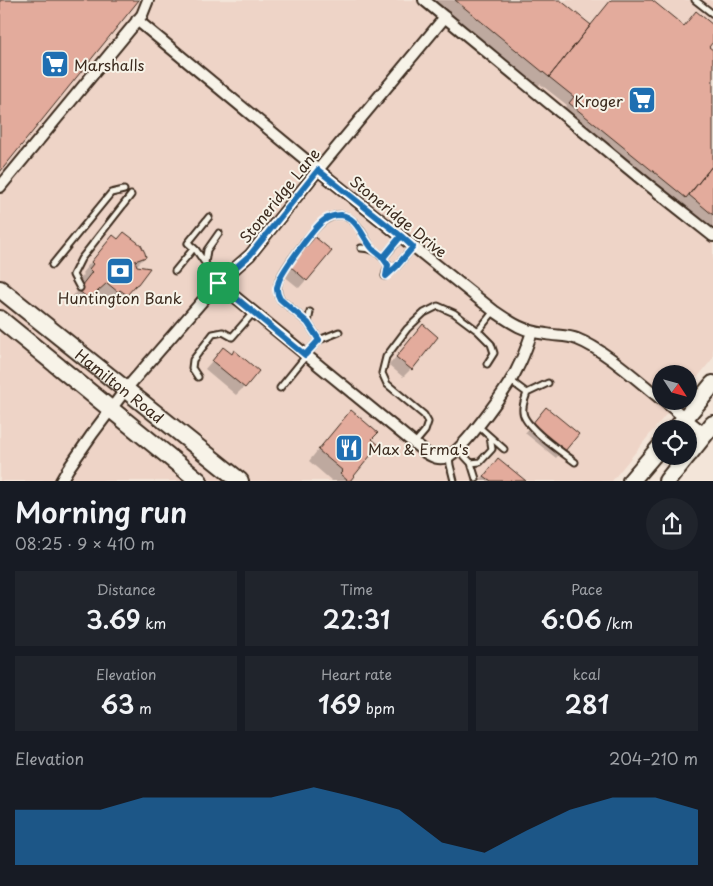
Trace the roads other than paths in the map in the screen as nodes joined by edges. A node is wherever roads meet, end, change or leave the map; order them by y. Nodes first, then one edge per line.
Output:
1 (148, 0) edge
2 (424, 0) edge
3 (696, 0) edge
4 (713, 14) edge
5 (445, 17) junction
6 (137, 20) junction
7 (318, 170) junction
8 (0, 187) edge
9 (124, 190) dead end
10 (131, 195) dead end
11 (209, 217) dead end
12 (219, 233) dead end
13 (401, 236) junction
14 (713, 236) edge
15 (413, 247) junction
16 (194, 248) junction
17 (361, 248) dead end
18 (372, 249) junction
19 (383, 258) junction
20 (205, 263) junction
21 (52, 266) dead end
22 (175, 271) dead end
23 (218, 283) junction
24 (80, 288) dead end
25 (0, 289) edge
26 (494, 311) junction
27 (253, 312) junction
28 (310, 312) dead end
29 (0, 319) edge
30 (308, 323) junction
31 (476, 330) junction
32 (339, 332) dead end
33 (532, 332) junction
34 (319, 340) junction
35 (306, 356) junction
36 (487, 364) dead end
37 (198, 377) dead end
38 (510, 381) junction
39 (548, 383) dead end
40 (713, 384) edge
41 (280, 388) dead end
42 (126, 389) junction
43 (652, 391) edge
44 (528, 393) junction
45 (111, 410) junction
46 (683, 420) edge
47 (478, 426) junction
48 (697, 428) edge
49 (709, 432) edge
50 (490, 437) junction
51 (414, 444) junction
52 (697, 445) edge
53 (457, 448) junction
54 (504, 449) dead end
55 (449, 456) junction
56 (652, 456) edge
57 (575, 462) dead end
58 (471, 463) junction
59 (680, 465) edge
60 (476, 479) dead end
61 (61, 481) edge
62 (199, 481) edge
63 (240, 481) edge
64 (454, 481) edge
65 (631, 481) edge
66 (667, 481) edge

1 - 6 street
2 - 5 street
3 - 4 lane
5 - 7 street, Stoneridge Lane
5 - 14 street
6 - 7 street, Stoneridge Drive
6 - 8 street
7 - 13 street, Stoneridge Drive
7 - 23 street, Stoneridge Lane
9 - 21 lane
10 - 24 lane
11 - 16 lane
12 - 20 lane
13 - 15 street, Stoneridge Drive
13 - 19 lane
15 - 19 lane
15 - 26 street, Stoneridge Drive
16 - 20 lane
16 - 22 lane
17 - 18 lane
18 - 19 lane
18 - 30 lane
20 - 23 lane
23 - 27 street
23 - 42 street, Stoneridge Lane
25 - 42 main road, Hamilton Road
26 - 31 lane
26 - 33 street, Stoneridge Drive
27 - 35 street
27 - 37 lane
28 - 30 lane
29 - 45 main road, Hamilton Road
30 - 34 lane
31 - 36 lane
31 - 51 lane
32 - 34 lane
33 - 38 street
33 - 43 street, Stoneridge Drive
34 - 35 lane
35 - 41 lane
35 - 51 street
38 - 44 lane
38 - 47 street
39 - 44 lane
40 - 46 main road
42 - 45 street, Stoneridge Lane
42 - 63 main road, Hamilton Road
44 - 57 lane
45 - 61 street
45 - 62 main road, Hamilton Road
47 - 50 lane
47 - 53 street
48 - 49 street, Stoneridge Drive
49 - 52 main road
50 - 54 lane
50 - 58 lane
51 - 55 street
53 - 55 street
53 - 58 lane
55 - 64 lane
56 - 65 main road
58 - 60 lane
59 - 66 main road

